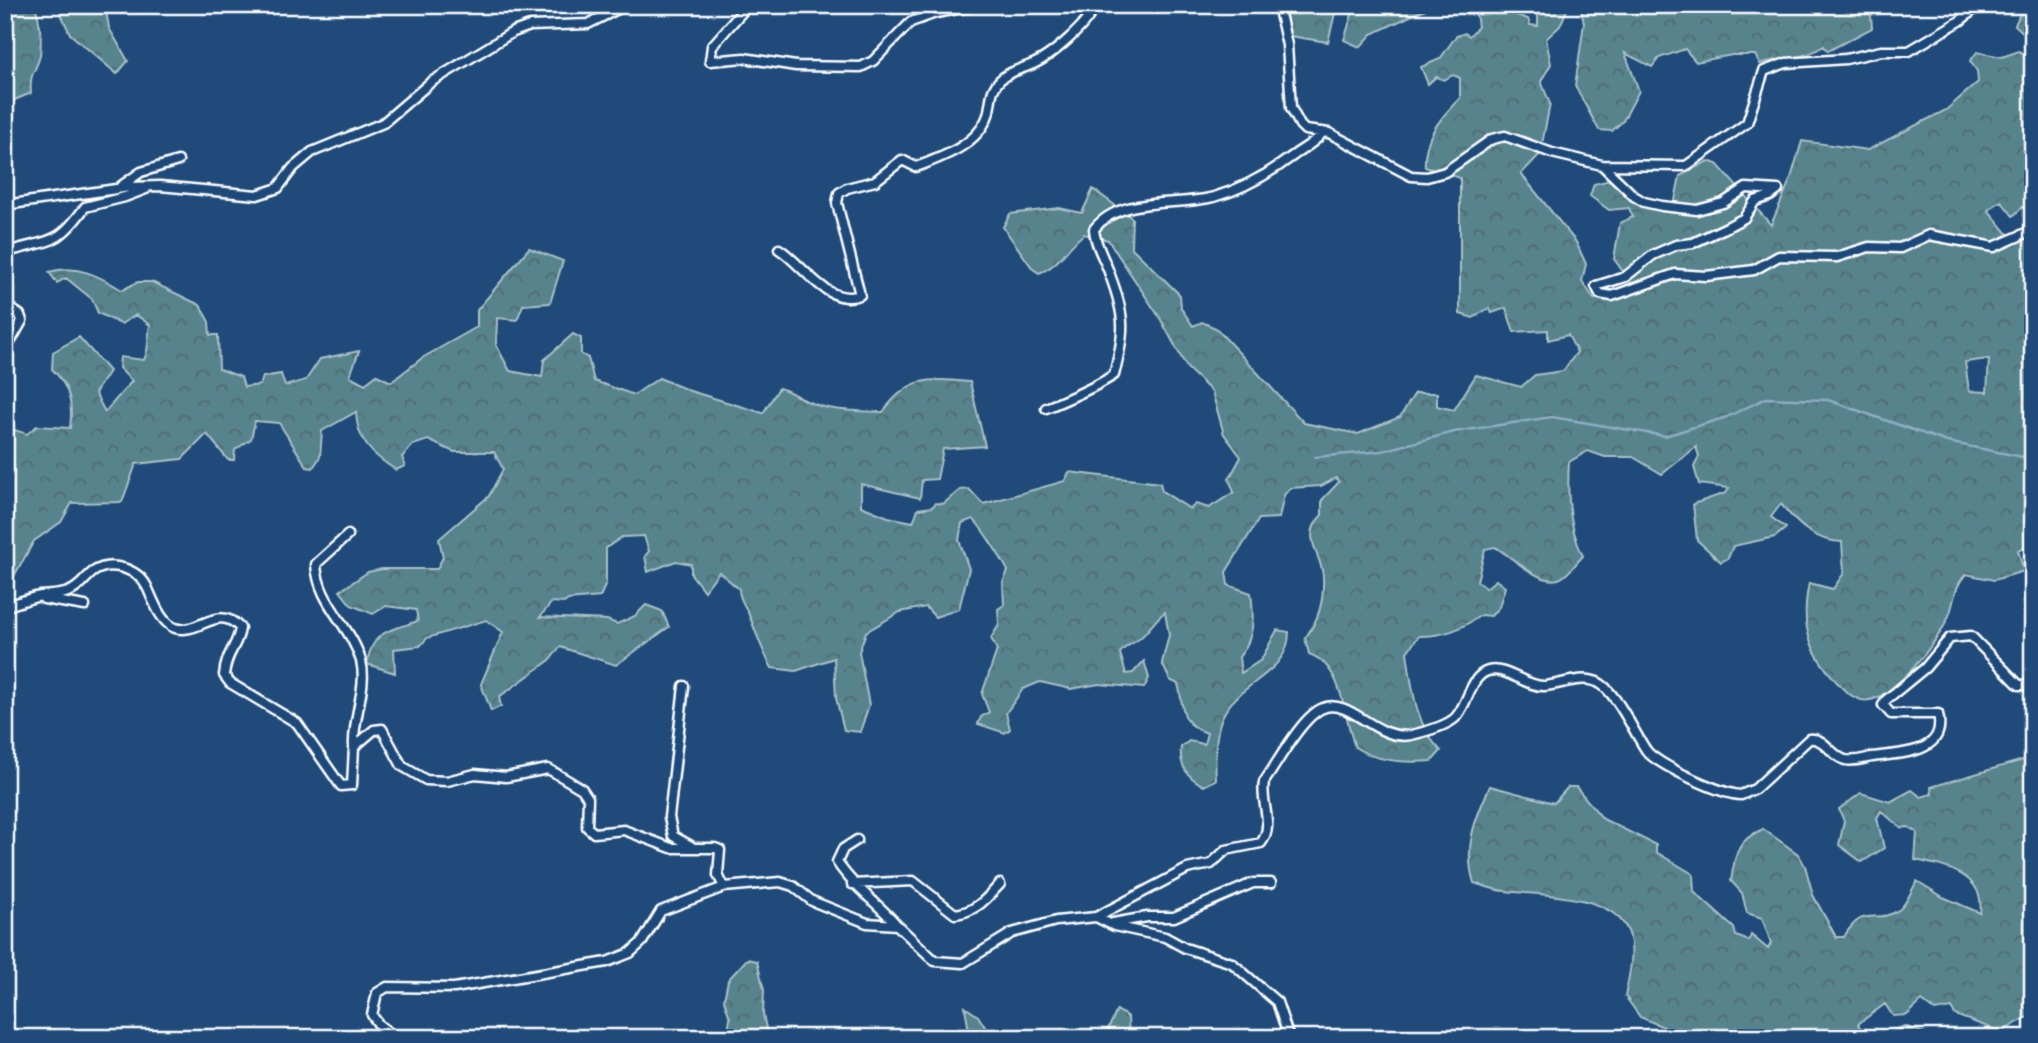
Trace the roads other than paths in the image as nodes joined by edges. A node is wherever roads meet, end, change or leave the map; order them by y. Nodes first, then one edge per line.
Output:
1 (626, 5) edge
2 (748, 5) edge
3 (979, 5) edge
4 (1094, 5) edge
5 (1278, 5) edge
6 (1979, 5) edge
7 (1323, 132) junction
8 (178, 161) dead end
9 (1602, 165) junction
10 (152, 186) junction
11 (118, 188) junction
12 (5, 205) edge
13 (2033, 229) edge
14 (779, 249) dead end
15 (5, 253) edge
16 (5, 305) edge
17 (5, 351) edge
18 (1046, 408) dead end
19 (348, 535) dead end
20 (34, 598) junction
21 (85, 606) dead end
22 (5, 607) edge
23 (2033, 685) edge
24 (684, 686) dead end
25 (354, 747) junction
26 (857, 840) dead end
27 (694, 848) junction
28 (1271, 883) dead end
29 (852, 884) junction
30 (1000, 884) dead end
31 (724, 887) junction
32 (1096, 917) junction
33 (1110, 924) junction
34 (898, 925) junction
35 (396, 1038) edge
36 (1289, 1038) edge

1 - 10 street
2 - 3 street
4 - 14 street
5 - 7 street
6 - 9 street
7 - 9 street
7 - 18 street
8 - 11 street
9 - 13 street
10 - 11 street
10 - 15 street
11 - 12 street
16 - 17 street
19 - 25 street
20 - 21 street
20 - 22 street
20 - 25 street
23 - 32 street
24 - 27 street
25 - 27 street
26 - 29 street
27 - 31 street
28 - 33 street
29 - 30 street
29 - 34 street
31 - 34 street
31 - 35 street
32 - 33 street
32 - 34 street
33 - 36 street

